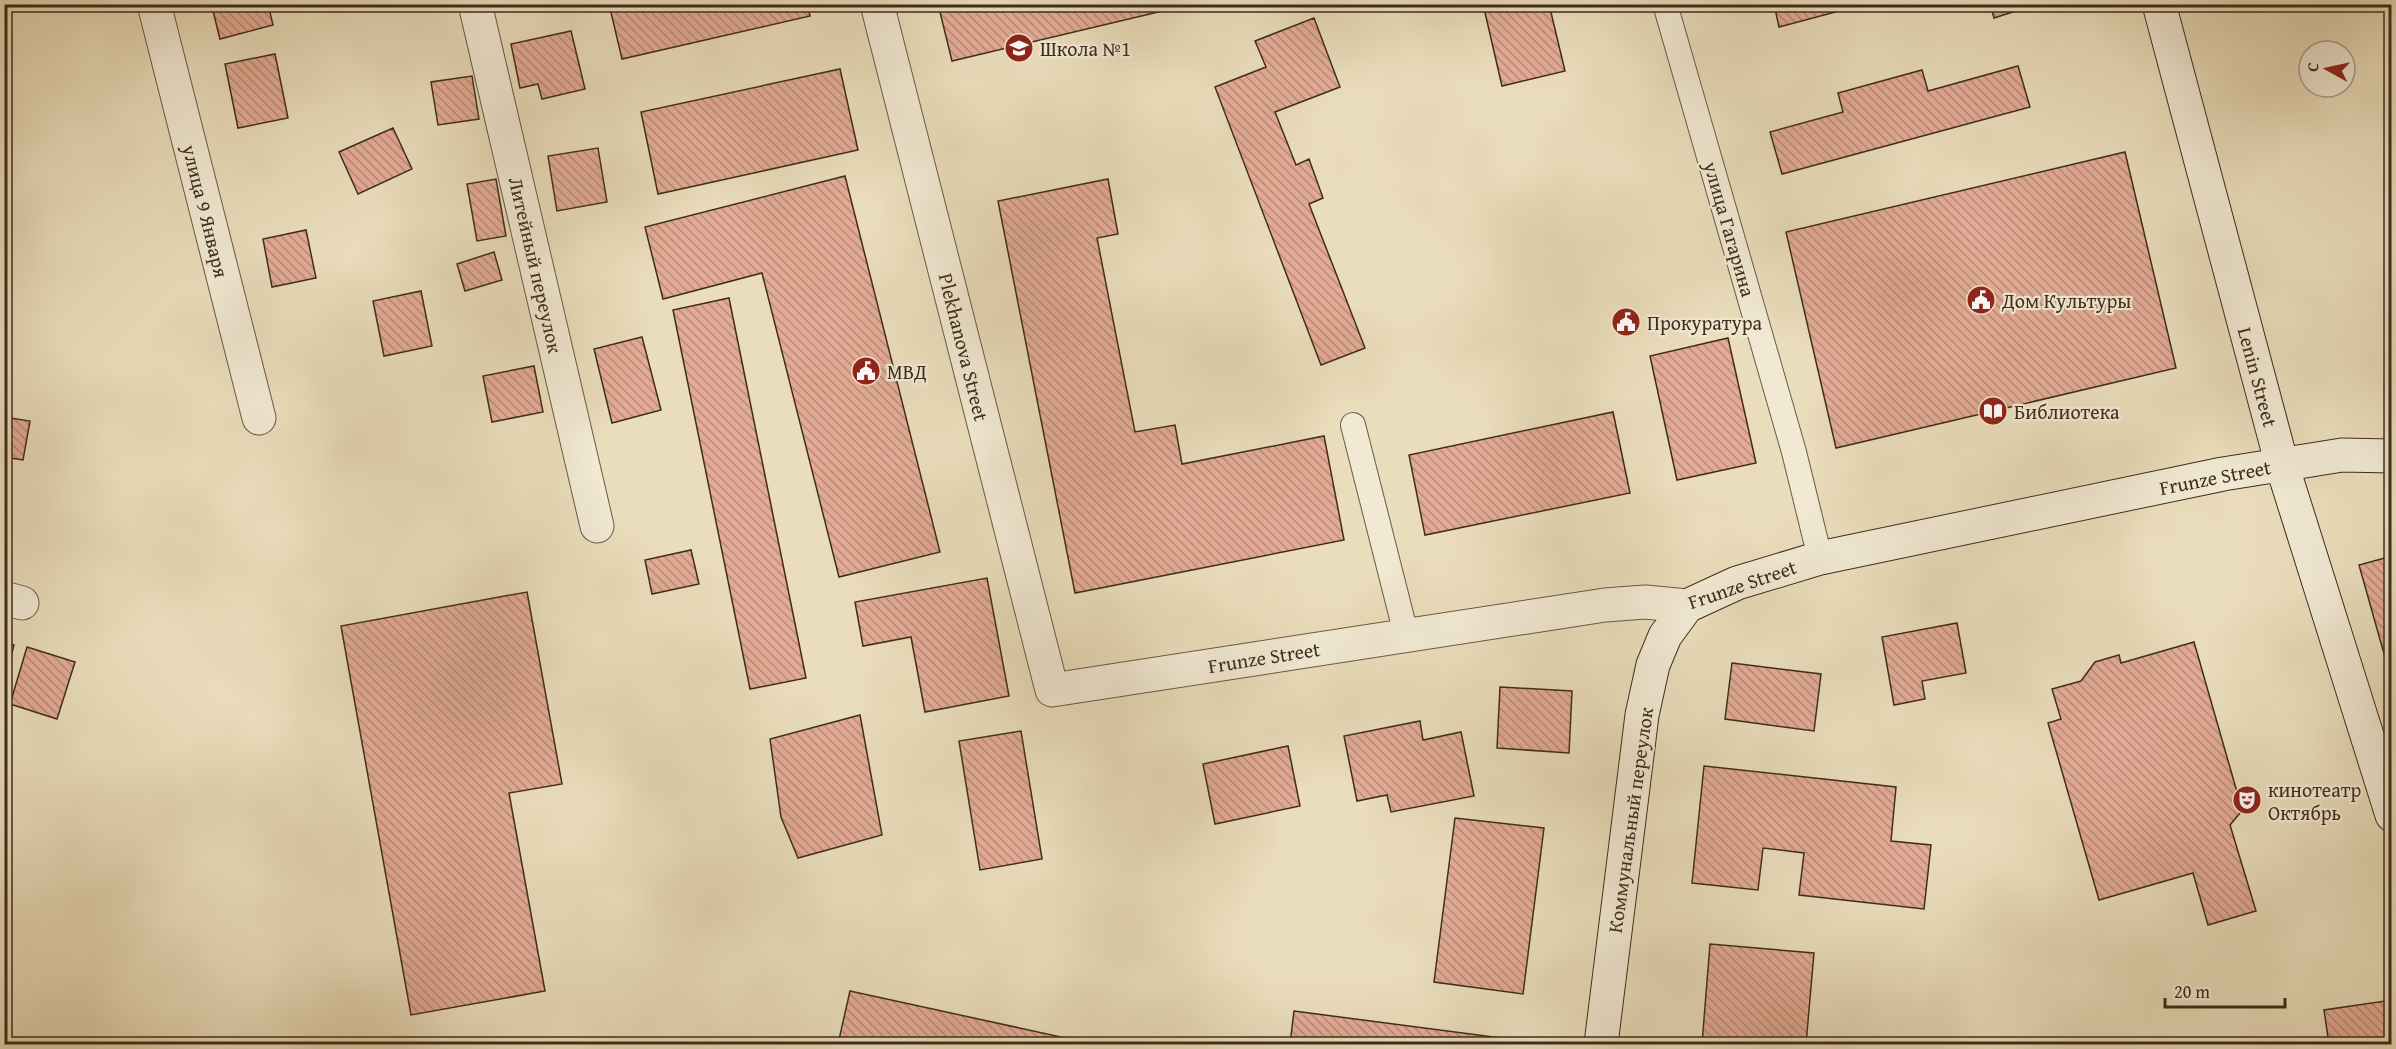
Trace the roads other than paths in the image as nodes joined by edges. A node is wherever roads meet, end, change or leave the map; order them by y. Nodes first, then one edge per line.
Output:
1 (154, 4) edge
2 (475, 4) edge
3 (877, 4) edge
4 (1665, 4) edge
5 (2159, 4) edge
6 (259, 418) dead end
7 (1353, 425) dead end
8 (2391, 456) edge
9 (2282, 465) junction
10 (597, 526) dead end
11 (1820, 558) junction
12 (1687, 606) junction
13 (1406, 634) junction
14 (1052, 690) joint
15 (2391, 815) edge
16 (1601, 1044) edge

1 - 6 street, улица 9 Января
2 - 10 street, Литейный переулок
3 - 14 street, Plekhanova Street
4 - 11 lane, улица Гагарина
5 - 9 street, Lenin Street
7 - 13 lane
8 - 9 street, Frunze Street
9 - 11 street, Frunze Street
9 - 15 street, Lenin Street
11 - 12 street, Frunze Street
12 - 13 street, Frunze Street
12 - 16 street, Коммунальный переулок
13 - 14 street, Frunze Street

